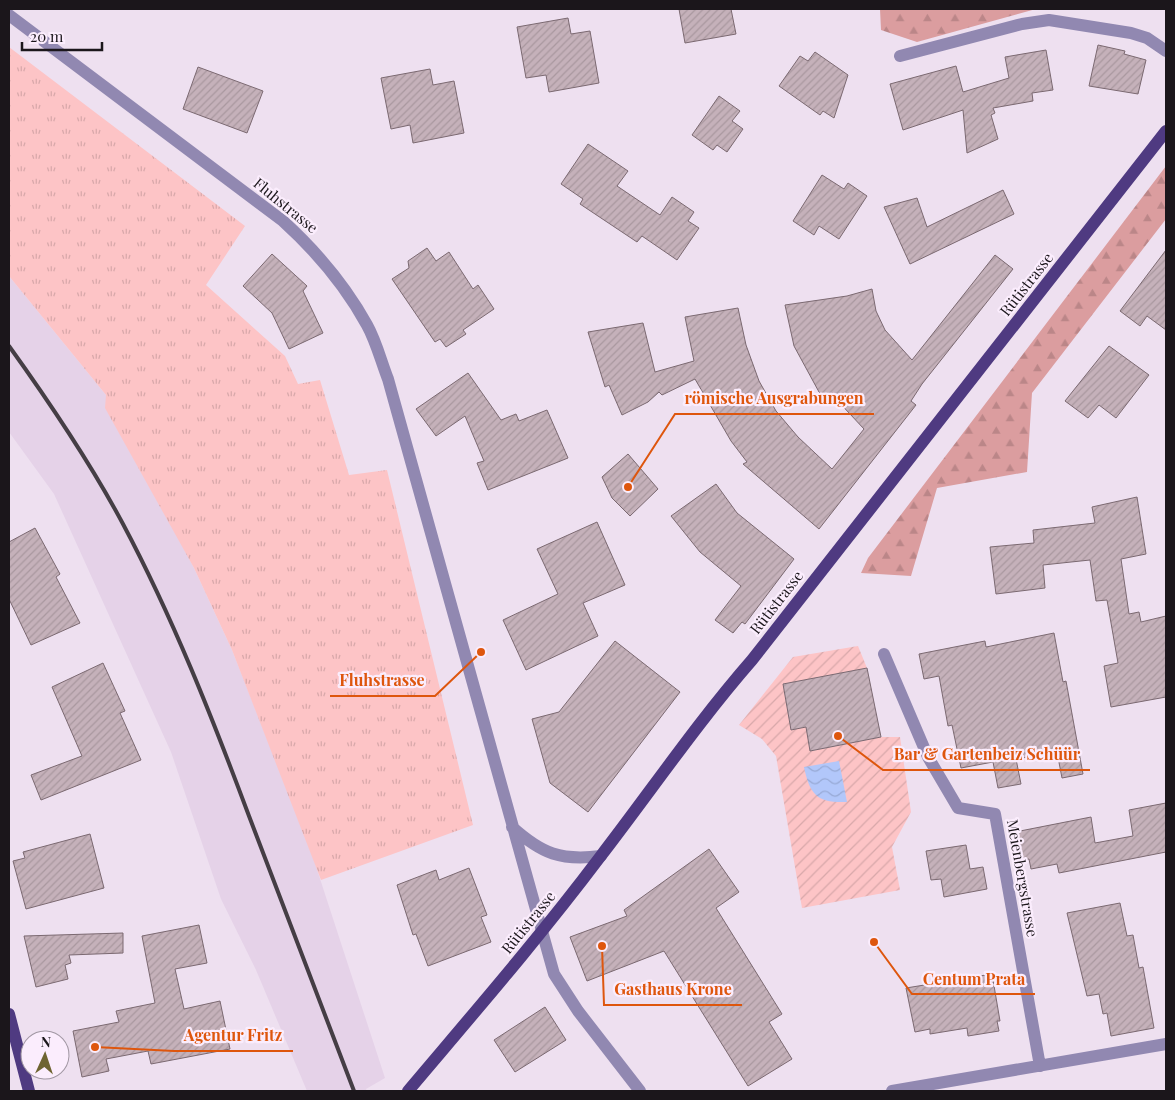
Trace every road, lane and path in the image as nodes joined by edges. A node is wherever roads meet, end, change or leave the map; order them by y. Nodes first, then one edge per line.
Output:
1 (9, 15) edge
2 (1166, 51) edge
3 (900, 56) dead end
4 (1166, 131) edge
5 (884, 654) dead end
6 (512, 827) junction
7 (601, 856) junction
8 (541, 932) junction
9 (9, 1014) edge
10 (1166, 1044) edge
11 (1040, 1066) junction
12 (29, 1091) edge
13 (408, 1091) edge
14 (640, 1091) edge
15 (892, 1091) edge

1 - 6 street, Fluhstrasse
2 - 3 street
4 - 7 main road, Rütistrasse
5 - 11 street, Meienbergstrasse
6 - 7 street
6 - 8 street, Fluhstrasse
7 - 8 main road, Rütistrasse
8 - 13 main road, Rütistrasse
8 - 14 street, Fluhstrasse
9 - 12 main road
10 - 11 street
11 - 15 street

